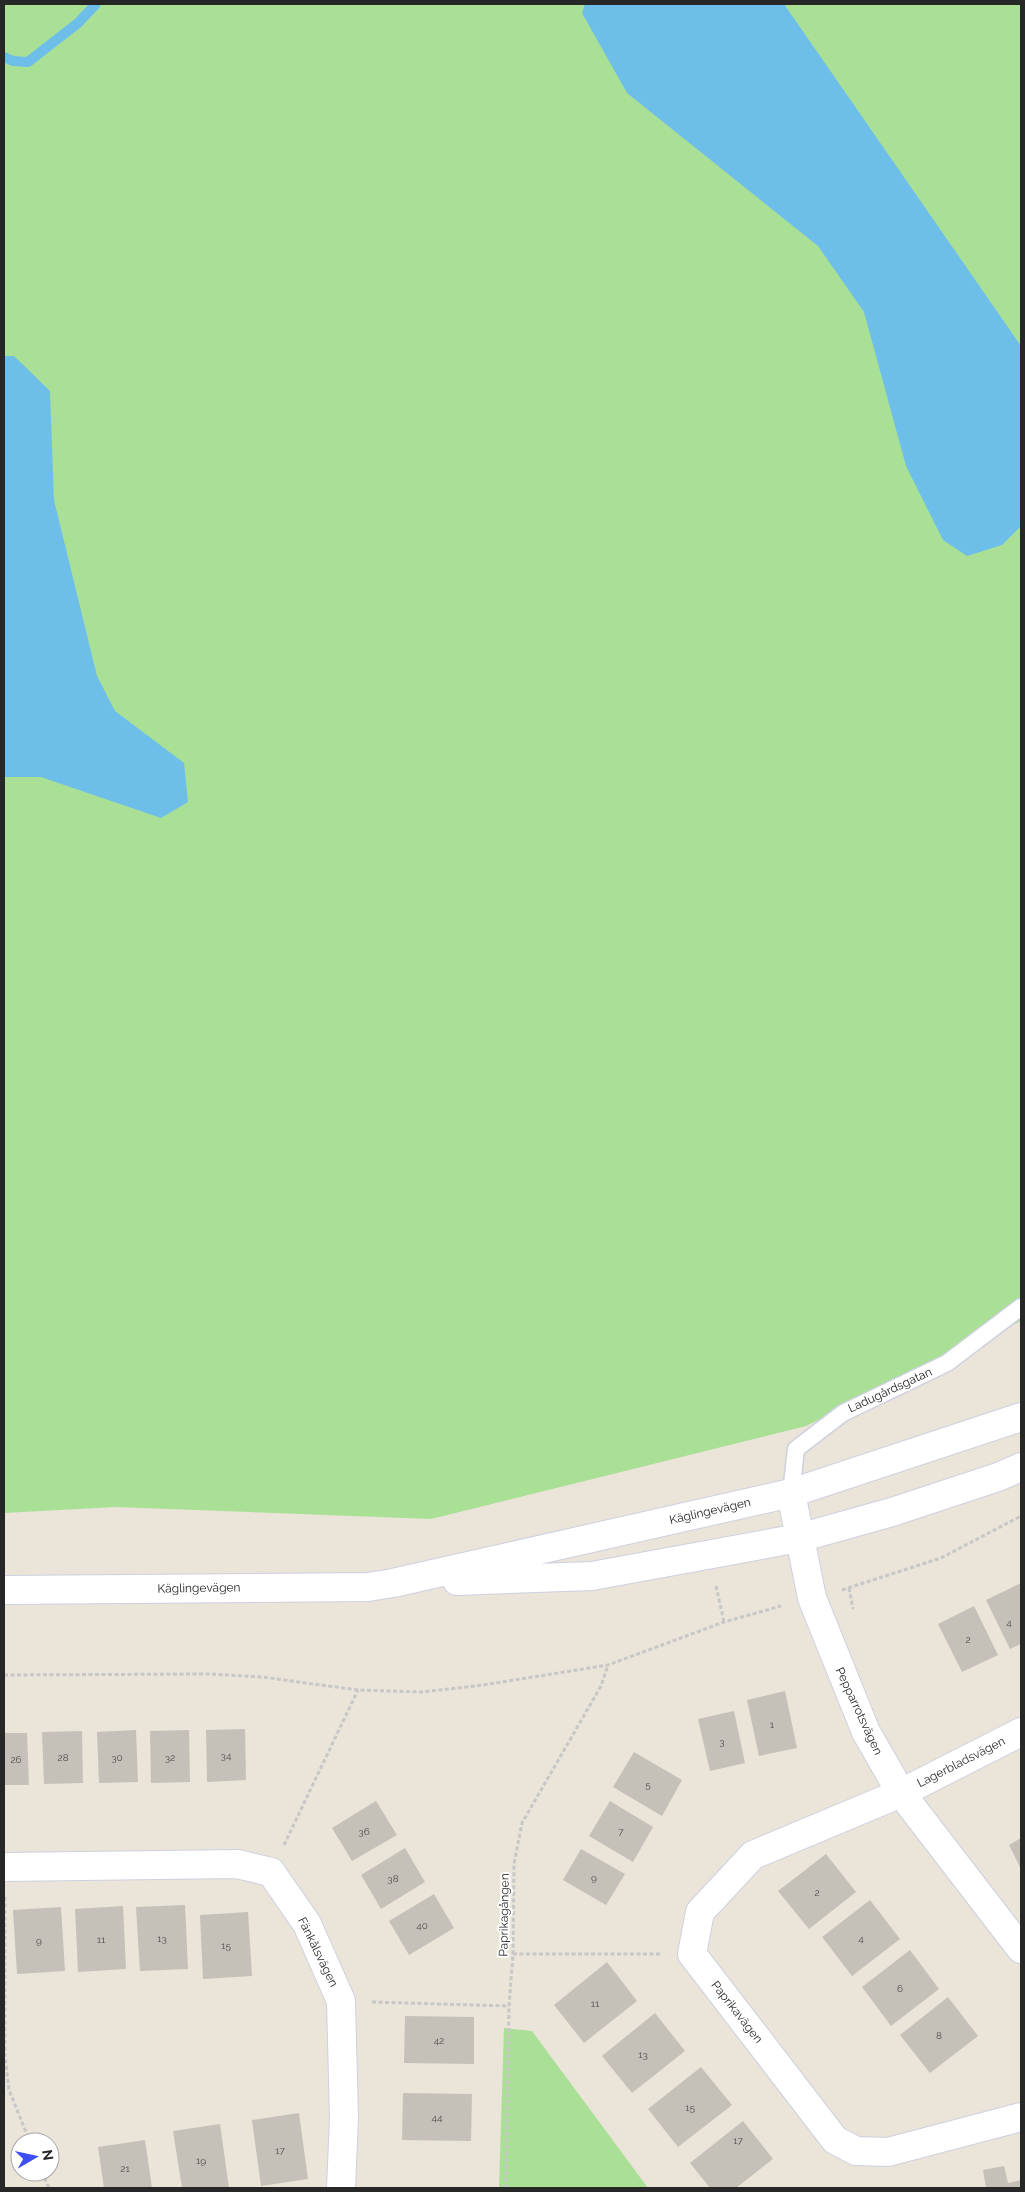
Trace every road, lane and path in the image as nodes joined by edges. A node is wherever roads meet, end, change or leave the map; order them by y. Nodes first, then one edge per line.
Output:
1 (1021, 1307) edge
2 (1021, 1417) edge
3 (1021, 1467) edge
4 (790, 1494) junction
5 (1021, 1516) edge
6 (799, 1538) junction
7 (393, 1583) junction
8 (4, 1590) edge
9 (812, 1598) junction
10 (608, 1665) junction
11 (4, 1675) edge
12 (358, 1690) junction
13 (1021, 1732) edge
14 (901, 1793) junction
15 (4, 1867) edge
16 (272, 1872) junction
17 (1021, 1949) edge
18 (513, 1954) junction
19 (692, 1954) junction
20 (341, 2000) junction
21 (509, 2006) junction
22 (1021, 2117) edge
23 (26, 2132) edge
24 (341, 2188) edge
25 (506, 2188) edge

1 - 4 lane, Ladugårdsgatan
2 - 4 street, Käglingevägen
3 - 6 street, Käglingevägen
4 - 6 street, Pepparrotsvägen
4 - 7 street, Käglingevägen
5 - 9 path
6 - 7 street, Käglingevägen
6 - 9 street, Pepparrotsvägen
7 - 8 street, Käglingevägen
9 - 10 path
9 - 14 street, Pepparrotsvägen
10 - 12 path
10 - 18 path, Paprikagången
11 - 12 path
12 - 16 path
13 - 14 street, Lagerbladsvägen
14 - 17 street, Pepparrotsvägen
14 - 19 street
15 - 16 street
15 - 23 path
16 - 20 street, Fänkålsvägen
18 - 19 path
18 - 21 path, Paprikagången
19 - 22 street, Paprikavägen
20 - 21 path
20 - 24 street, Fänkålsvägen
21 - 25 path, Paprikagången

